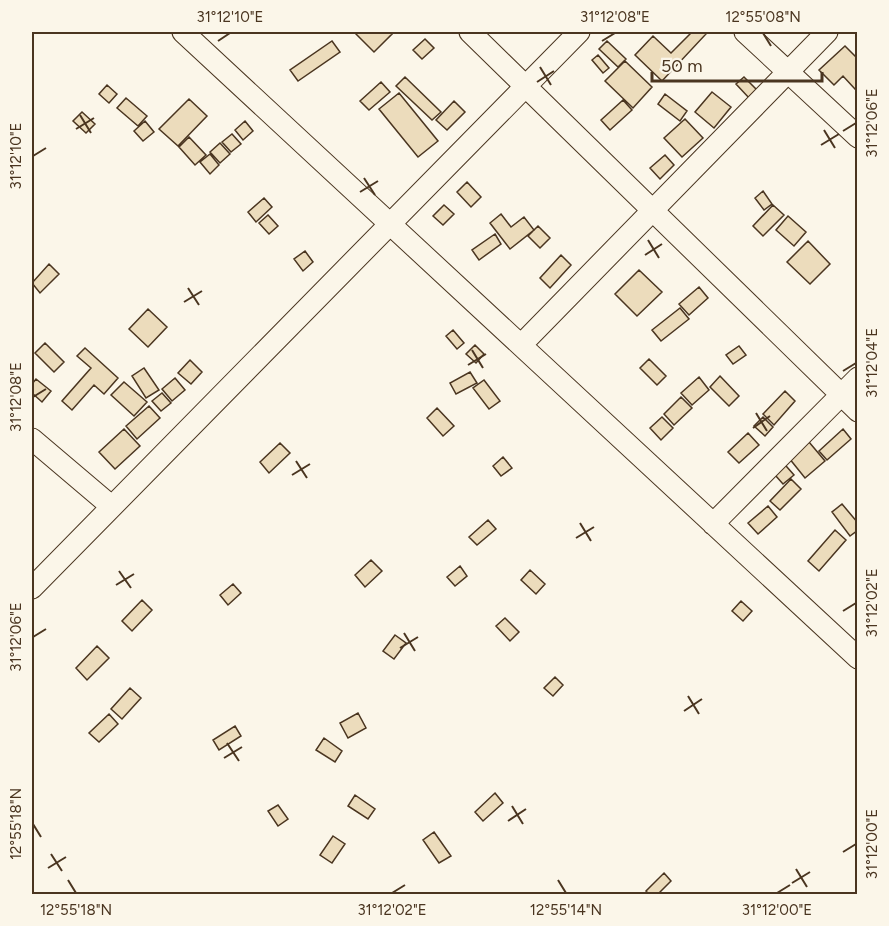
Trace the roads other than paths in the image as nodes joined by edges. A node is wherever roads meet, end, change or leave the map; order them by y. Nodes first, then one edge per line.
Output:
1 (183, 32) edge
2 (470, 32) edge
3 (579, 32) edge
4 (745, 32) edge
5 (827, 32) edge
6 (789, 71) junction
7 (525, 87) junction
8 (858, 136) edge
9 (652, 211) junction
10 (390, 224) junction
11 (521, 345) junction
12 (858, 378) edge
13 (841, 395) junction
14 (858, 411) edge
15 (32, 439) edge
16 (111, 506) junction
17 (713, 524) junction
18 (32, 588) edge
19 (858, 658) edge

1 - 10 street
2 - 7 street
3 - 7 street
4 - 6 street
5 - 6 street
6 - 8 street
6 - 9 street
7 - 9 street
7 - 10 street
9 - 11 street
9 - 13 street
10 - 11 street
10 - 16 street
11 - 17 street
12 - 13 street
13 - 14 street
13 - 17 street
15 - 16 street
16 - 18 street
17 - 19 street

